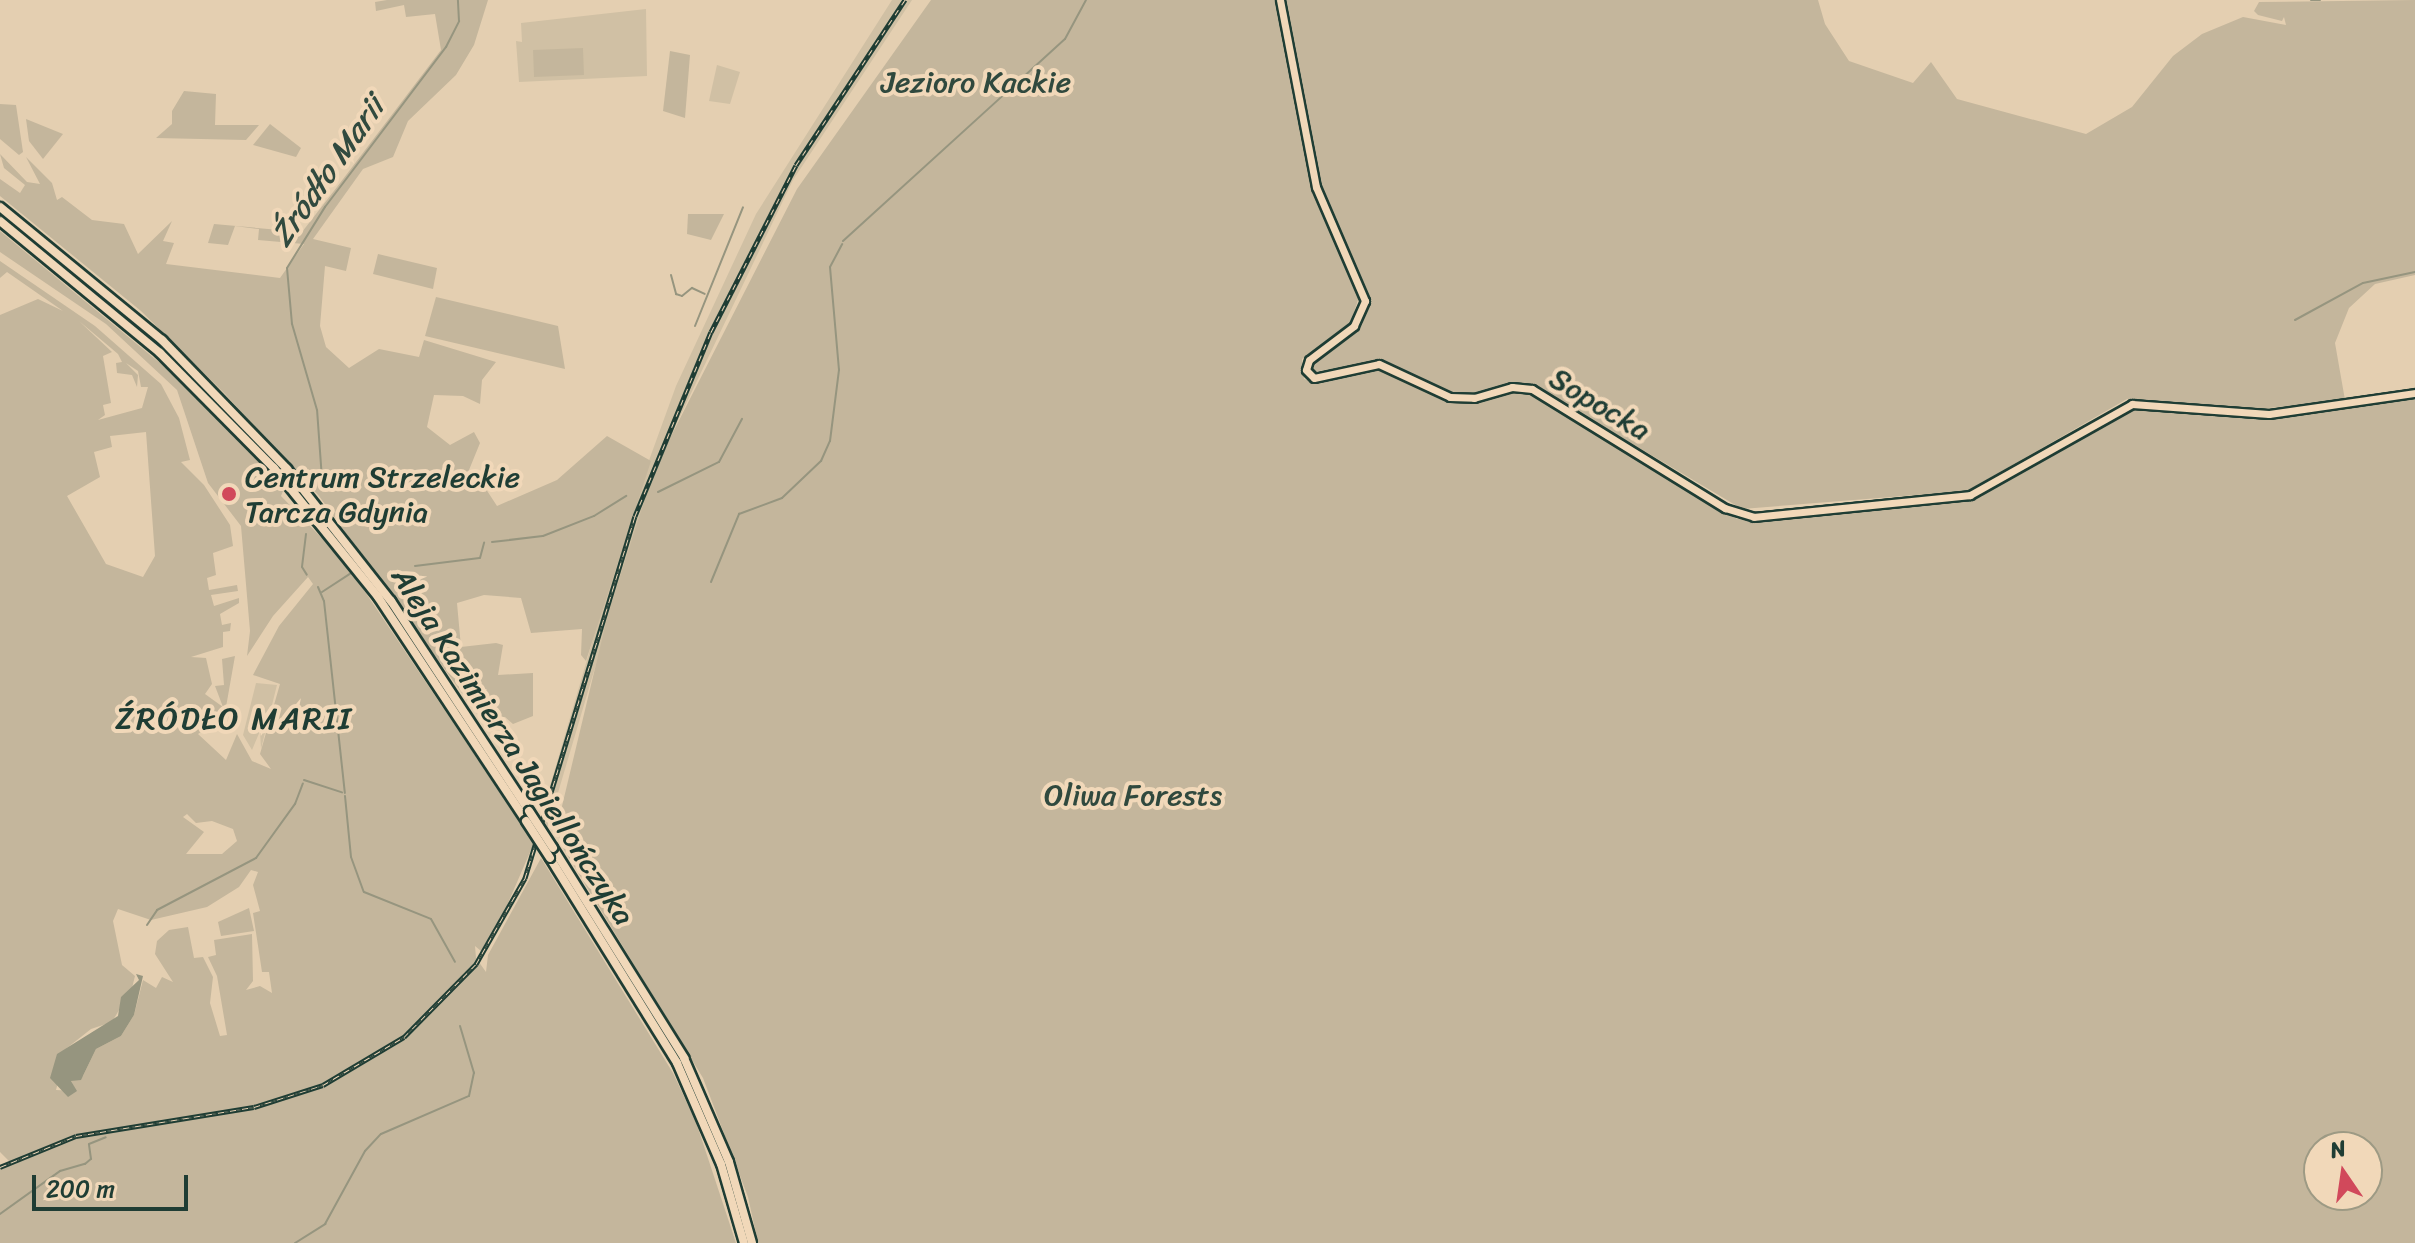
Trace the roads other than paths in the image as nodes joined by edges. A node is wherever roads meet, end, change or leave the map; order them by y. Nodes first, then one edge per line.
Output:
1 (1280, 0) edge
2 (0, 207) edge
3 (0, 221) edge
4 (2415, 393) edge
5 (744, 1243) edge
6 (752, 1243) edge

1 - 4 main road, Sopocka
2 - 6 highway, Aleja Kazimierza Jagiellończyka, bridge
3 - 5 highway, Aleja Kazimierza Jagiellończyka, bridge

